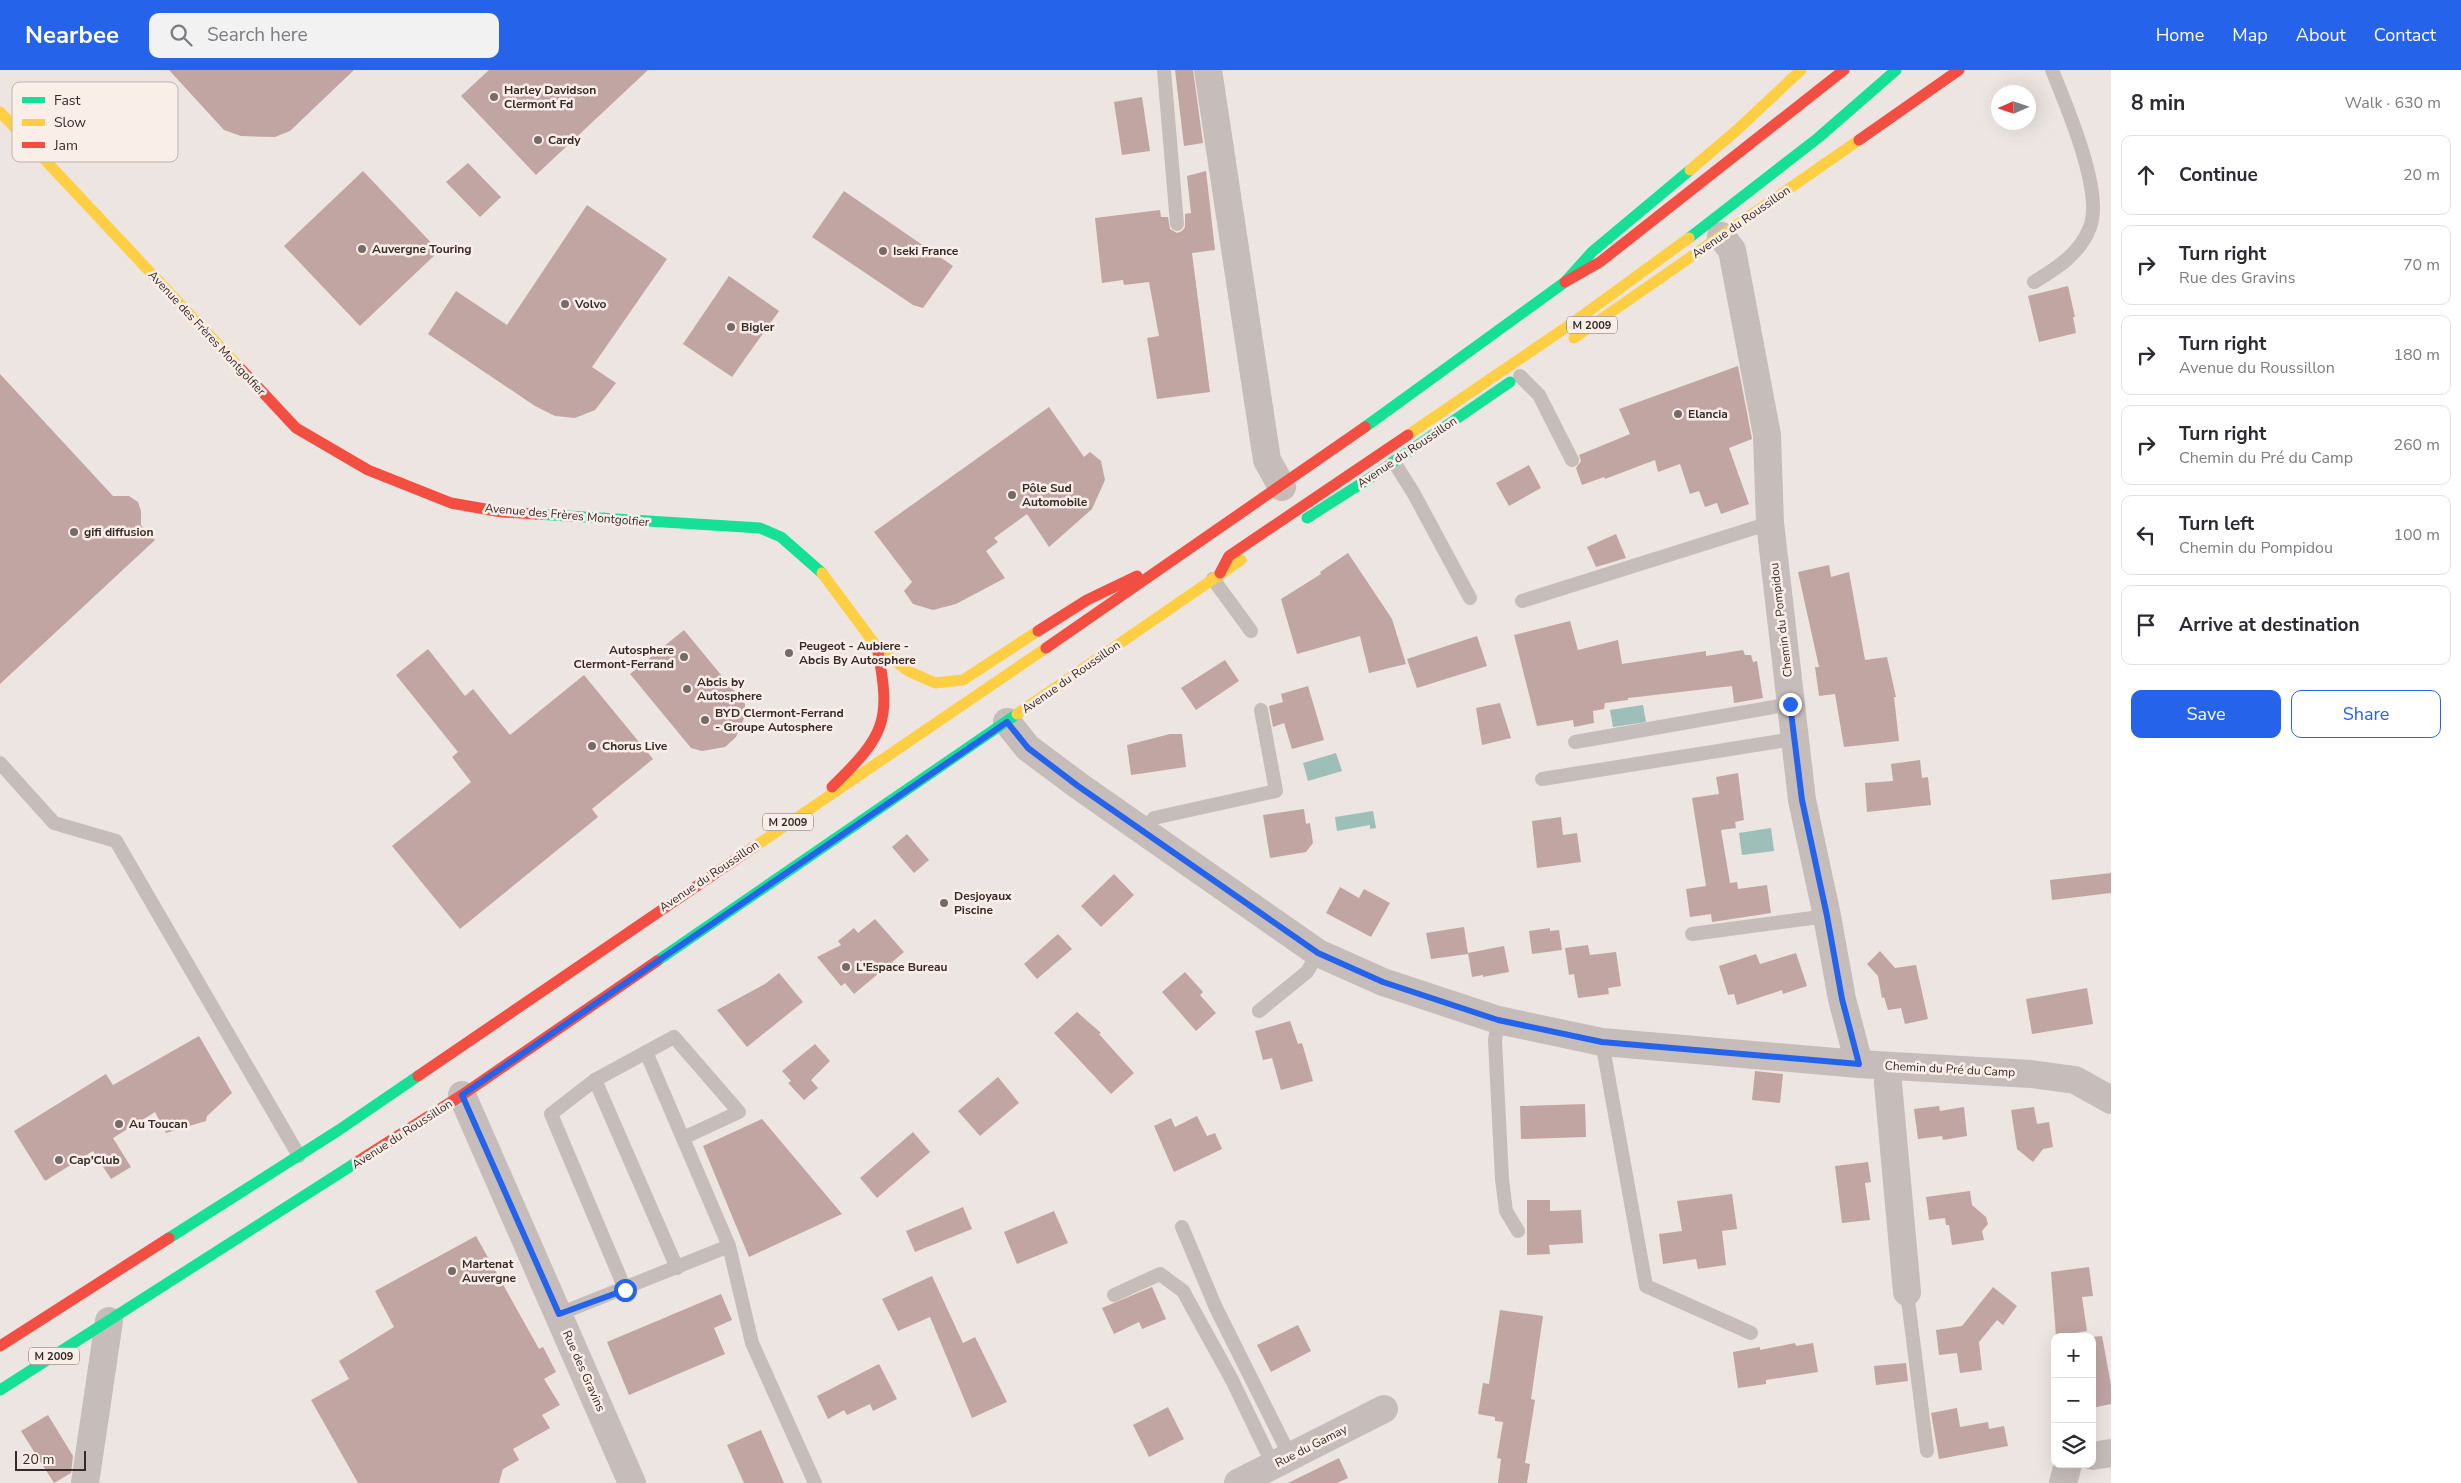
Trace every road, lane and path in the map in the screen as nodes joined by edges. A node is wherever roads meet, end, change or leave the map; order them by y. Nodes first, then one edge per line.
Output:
1 (1164, 70) edge
2 (1208, 70) edge
3 (1802, 70) edge
4 (1844, 70) edge
5 (1896, 70) edge
6 (1959, 70) edge
7 (2052, 70) edge
8 (0, 112) edge
9 (12, 125) edge
10 (47, 162) edge
11 (1177, 224) dead end
12 (1722, 236) junction
13 (1564, 282) junction
14 (2034, 282) dead end
15 (1566, 343) dead end
16 (1524, 373) joint
17 (1572, 460) dead end
18 (1394, 462) junction
19 (1282, 487) junction
20 (1770, 523) junction
21 (1181, 556) junction
22 (1217, 576) junction
23 (1470, 598) dead end
24 (1522, 600) dead end
25 (1251, 631) dead end
26 (877, 648) junction
27 (1790, 704) junction
28 (1261, 710) dead end
29 (1007, 722) junction
30 (1793, 739) junction
31 (1575, 742) dead end
32 (0, 763) edge
33 (1542, 779) dead end
34 (820, 800) junction
35 (1144, 832) junction
36 (1827, 916) junction
37 (1692, 934) dead end
38 (1318, 953) junction
39 (1259, 1011) dead end
40 (1498, 1020) junction
41 (1602, 1042) junction
42 (646, 1052) junction
43 (1859, 1064) junction
44 (1888, 1066) junction
45 (596, 1080) junction
46 (462, 1095) junction
47 (2111, 1100) edge
48 (682, 1138) junction
49 (299, 1156) junction
50 (1182, 1226) dead end
51 (1518, 1231) dead end
52 (729, 1246) junction
53 (677, 1268) junction
54 (625, 1290) junction
55 (1907, 1292) joint
56 (1114, 1295) dead end
57 (559, 1314) junction
58 (109, 1321) junction
59 (1751, 1333) dead end
60 (0, 1346) edge
61 (0, 1390) edge
62 (1384, 1409) dead end
63 (1927, 1450) dead end
64 (2111, 1453) edge
65 (2096, 1455) edge
66 (1282, 1460) junction
67 (2067, 1468) edge
68 (85, 1483) edge
69 (632, 1483) edge
70 (815, 1483) edge
71 (1238, 1483) edge
72 (2063, 1483) edge

1 - 11 lane
2 - 19 street
3 - 13 main road, Avenue du Roussillon / M 2009
4 - 13 main road
5 - 22 main road
6 - 12 main road, Avenue du Roussillon / M 2009
7 - 14 lane
8 - 9 main road, Avenue des Frères Montgolfier
10 - 26 main road, Avenue des Frères Montgolfier
12 - 15 main road, Avenue du Roussillon / M 2009
12 - 20 street, Chemin du Pompidou
13 - 19 main road, Avenue du Roussillon / M 2009
16 - 17 lane
16 - 18 main road, Avenue du Roussillon / M 2009
18 - 22 main road, Avenue du Roussillon / M 2009
18 - 23 lane
19 - 21 main road, Avenue du Roussillon / M 2009
20 - 24 lane
20 - 27 street, Chemin du Pompidou
21 - 26 main road
21 - 34 main road, Avenue du Roussillon / M 2009
22 - 25 lane
22 - 29 main road, Avenue du Roussillon / M 2009
26 - 34 main road
27 - 30 street, Chemin du Pompidou
27 - 31 lane
28 - 35 lane
29 - 35 street, Chemin du Pré du Camp
29 - 46 main road, Avenue du Roussillon / M 2009
30 - 33 lane
30 - 36 street, Chemin du Pompidou
32 - 49 lane
34 - 49 main road, Avenue du Roussillon / M 2009
35 - 38 street, Chemin du Pré du Camp
36 - 37 lane
36 - 43 street, Chemin du Pompidou
38 - 39 lane
38 - 40 street, Chemin du Pré du Camp
40 - 41 street, Chemin du Pré du Camp
40 - 51 lane
41 - 43 street, Chemin du Pré du Camp
41 - 59 lane
42 - 45 lane
42 - 48 lane
42 - 48 lane
43 - 44 street, Chemin du Pré du Camp
44 - 47 street, Chemin du Pré du Camp
44 - 55 street
45 - 53 lane
45 - 54 lane
46 - 57 street, Rue des Gravins
46 - 58 main road, Avenue du Roussillon / M 2009
48 - 52 lane
49 - 60 main road, Avenue du Roussillon / M 2009
50 - 66 lane
52 - 53 lane
52 - 70 lane
53 - 54 lane
54 - 57 lane
55 - 63 lane
56 - 66 lane
57 - 69 street, Rue des Gravins
58 - 61 main road, Avenue du Roussillon / M 2009
58 - 68 street
62 - 66 street, Rue du Gamay
64 - 65 street
66 - 71 street, Rue du Gamay
67 - 72 street

